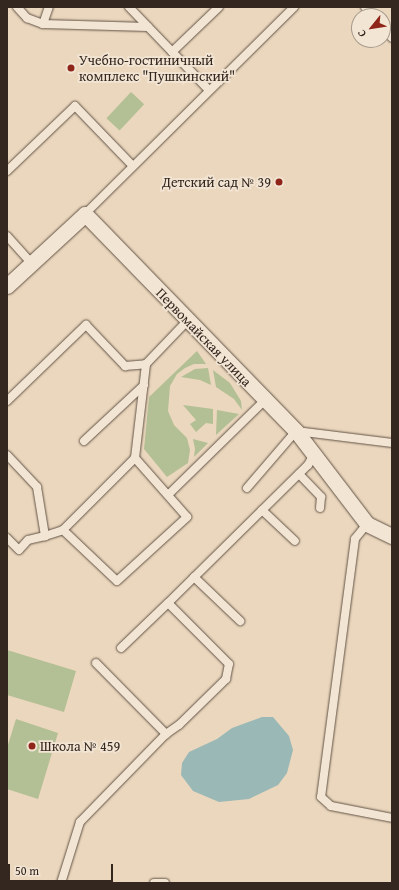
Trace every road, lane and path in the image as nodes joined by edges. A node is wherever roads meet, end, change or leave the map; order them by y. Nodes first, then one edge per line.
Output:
1 (17, 7) edge
2 (49, 7) edge
3 (129, 7) edge
4 (219, 7) edge
5 (294, 7) edge
6 (43, 24) junction
7 (148, 27) junction
8 (172, 52) junction
9 (209, 90) junction
10 (133, 166) junction
11 (7, 171) edge
12 (85, 214) junction
13 (7, 236) edge
14 (32, 264) junction
15 (7, 286) edge
16 (188, 320) junction
17 (146, 364) junction
18 (144, 385) junction
19 (266, 399) junction
20 (7, 401) edge
21 (296, 431) junction
22 (84, 441) dead end
23 (392, 443) edge
24 (7, 455) edge
25 (313, 456) junction
26 (135, 458) junction
27 (299, 474) junction
28 (247, 488) dead end
29 (169, 494) junction
30 (320, 508) dead end
31 (262, 510) junction
32 (366, 524) junction
33 (63, 530) junction
34 (45, 536) junction
35 (392, 536) edge
36 (7, 538) edge
37 (295, 542) dead end
38 (194, 577) junction
39 (168, 603) junction
40 (240, 621) dead end
41 (121, 648) dead end
42 (96, 663) dead end
43 (166, 734) junction
44 (392, 818) edge
45 (61, 883) edge
46 (154, 883) edge
47 (165, 883) edge

1 - 6 lane
2 - 6 lane
3 - 7 lane
4 - 8 lane
5 - 9 lane
6 - 7 lane
7 - 8 lane
8 - 9 lane
9 - 10 lane
10 - 11 lane
10 - 12 lane
12 - 14 street
12 - 16 street, Первомайская улица
13 - 14 lane
14 - 15 street
16 - 17 lane
16 - 19 street, Первомайская улица
17 - 18 lane
17 - 20 lane
18 - 22 lane
18 - 26 lane
19 - 21 street, Первомайская улица
19 - 29 lane
21 - 23 lane
21 - 25 street, Первомайская улица
21 - 28 lane
24 - 34 lane
25 - 27 lane
25 - 32 street, Первомайская улица
26 - 29 lane
26 - 33 lane
27 - 30 lane
27 - 31 lane
29 - 33 lane
31 - 37 lane
31 - 38 lane
32 - 35 street, Первомайская улица
32 - 44 lane
33 - 34 lane
34 - 36 lane
38 - 39 lane
38 - 40 lane
39 - 41 lane
39 - 43 lane
42 - 43 lane
43 - 45 lane
46 - 47 lane

